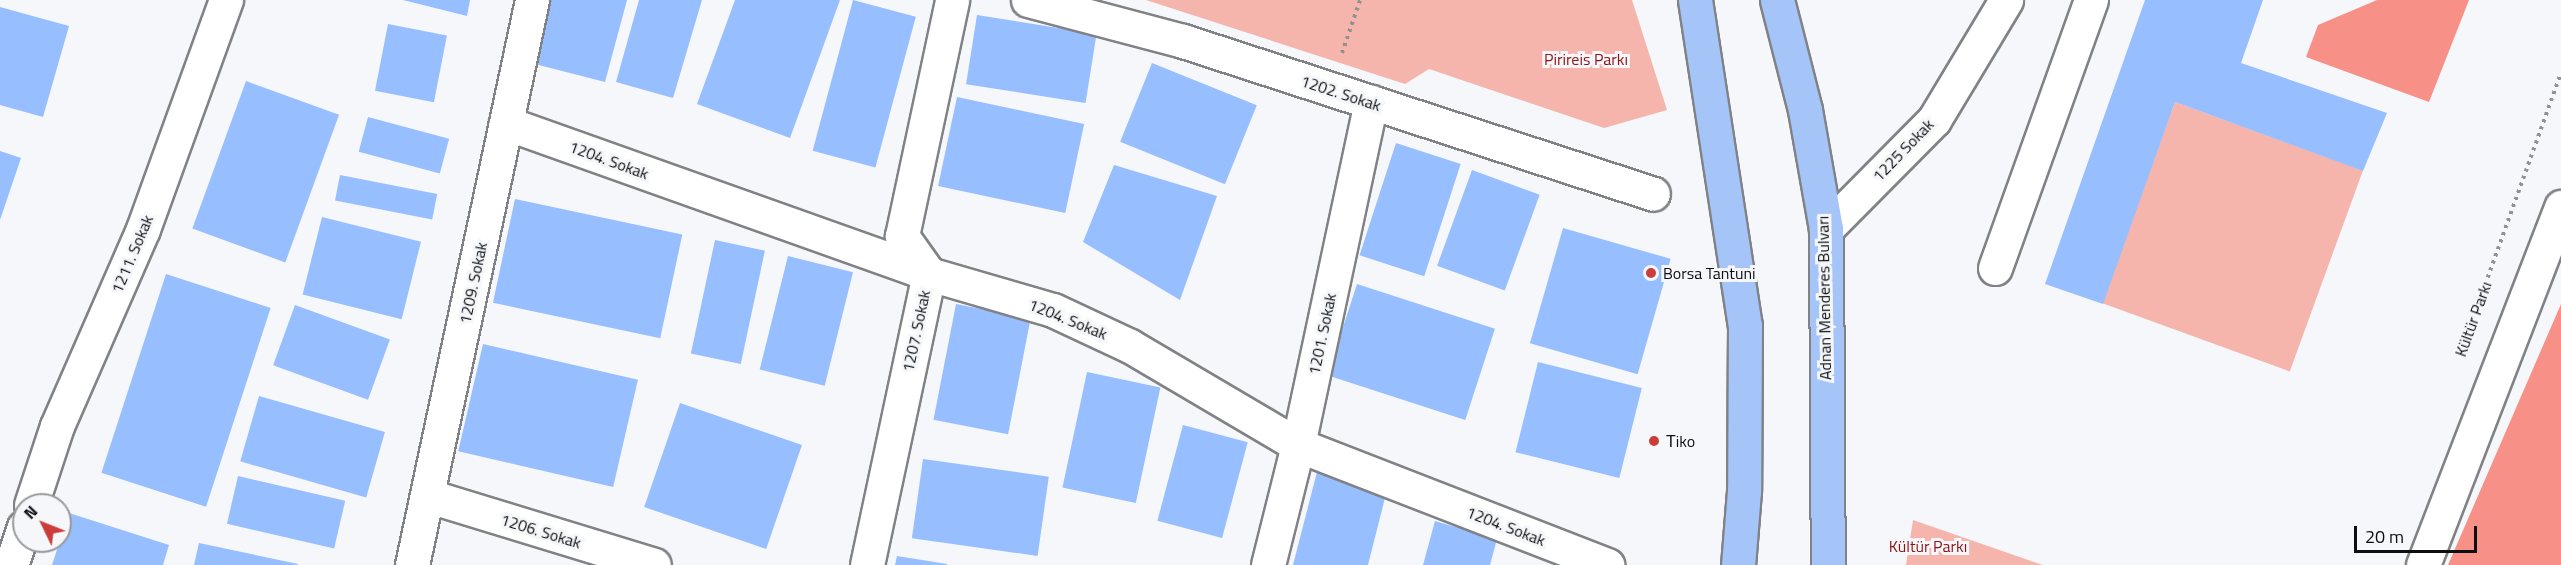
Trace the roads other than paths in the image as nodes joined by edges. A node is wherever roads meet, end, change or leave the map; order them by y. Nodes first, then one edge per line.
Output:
1 (226, 0) edge
2 (532, 0) edge
3 (952, 0) edge
4 (1028, 0) edge
5 (1695, 0) edge
6 (1777, 0) edge
7 (2006, 0) edge
8 (2091, 0) edge
9 (1371, 102) junction
10 (506, 123) junction
11 (1653, 194) dead end
12 (2561, 207) edge
13 (1826, 229) junction
14 (1995, 268) dead end
15 (929, 274) junction
16 (1298, 445) junction
17 (35, 493) edge
18 (429, 496) junction
19 (412, 565) edge
20 (654, 565) edge
21 (867, 565) edge
22 (1268, 565) edge
23 (1608, 565) edge
24 (1738, 565) edge
25 (1828, 565) edge
26 (2423, 565) edge

1 - 17 street, 1211. Sokak
2 - 10 street, 1209. Sokak
3 - 15 street, 1207. Sokak
4 - 9 street, 1202. Sokak
5 - 24 main road
6 - 13 main road, Adnan Menderes Bulvarı
7 - 13 street, 1225 Sokak
8 - 14 street
9 - 11 street, 1202. Sokak
9 - 16 street, 1201. Sokak
10 - 15 street, 1204. Sokak
10 - 18 street, 1209. Sokak
12 - 26 street
13 - 25 main road, Adnan Menderes Bulvarı
15 - 16 street, 1204. Sokak
15 - 21 street, 1207. Sokak
16 - 22 street, 1201. Sokak
16 - 23 street, 1204. Sokak
18 - 19 street, 1209. Sokak
18 - 20 street, 1206. Sokak

